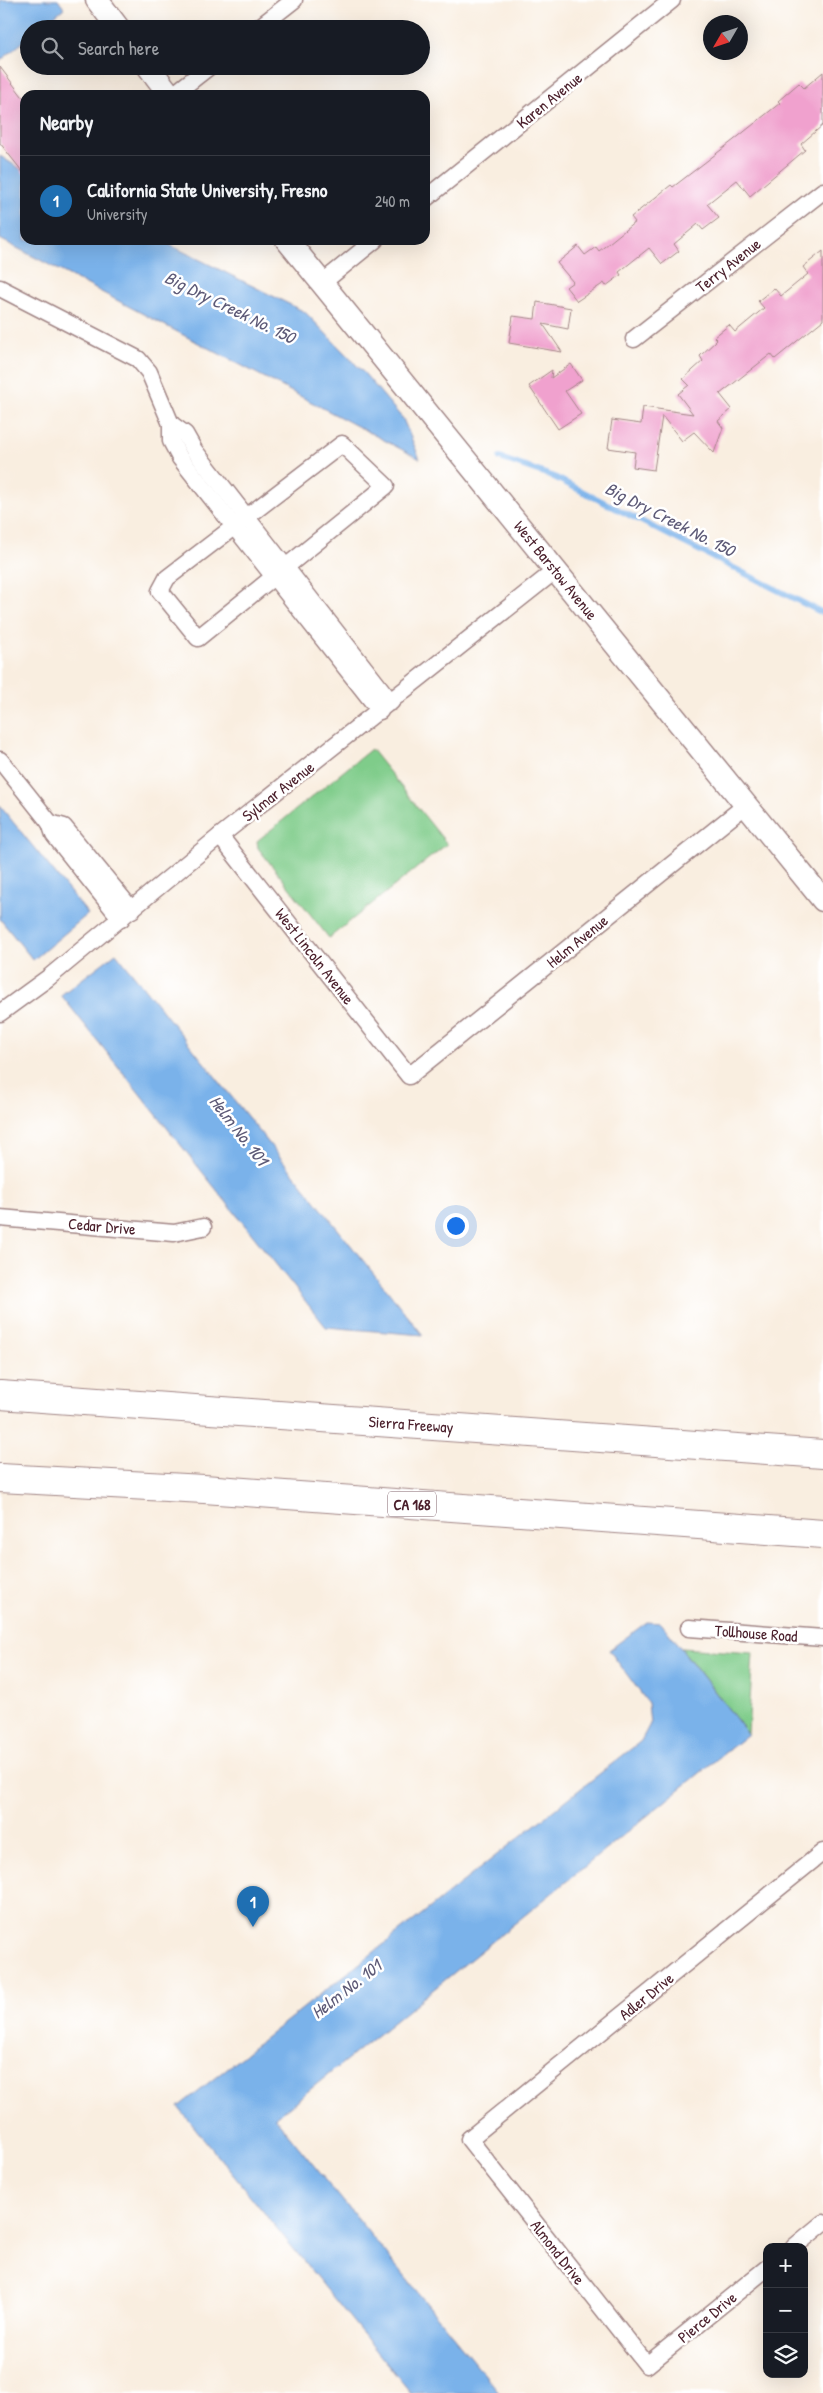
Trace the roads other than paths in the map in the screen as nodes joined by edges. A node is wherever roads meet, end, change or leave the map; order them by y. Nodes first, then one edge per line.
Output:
1 (97, 0) edge
2 (294, 0) edge
3 (672, 0) edge
4 (112, 20) edge
5 (268, 20) edge
6 (155, 75) edge
7 (198, 75) edge
8 (167, 90) edge
9 (178, 90) edge
10 (823, 191) edge
11 (430, 195) edge
12 (291, 245) edge
13 (369, 245) edge
14 (322, 283) junction
15 (0, 288) edge
16 (634, 339) dead end
17 (240, 521) junction
18 (556, 570) junction
19 (279, 571) junction
20 (386, 706) junction
21 (0, 760) edge
22 (746, 805) junction
23 (220, 836) junction
24 (823, 900) edge
25 (127, 914) junction
26 (0, 1013) edge
27 (409, 1076) joint
28 (0, 1218) edge
29 (203, 1227) dead end
30 (0, 1395) edge
31 (823, 1454) edge
32 (0, 1478) edge
33 (823, 1534) edge
34 (689, 1628) dead end
35 (823, 1638) edge
36 (823, 1852) edge
37 (469, 2139) joint
38 (823, 2223) edge
39 (799, 2243) edge
40 (763, 2271) edge
41 (647, 2365) joint

1 - 4 main road
2 - 5 street
3 - 11 street, Karen Avenue
6 - 8 main road
7 - 9 street
10 - 16 street, Terry Avenue
12 - 14 main road, West Barstow Avenue
13 - 14 street
14 - 18 main road, West Barstow Avenue
15 - 17 street
17 - 19 street
17 - 19 street
17 - 19 street
18 - 20 street, Sylmar Avenue
18 - 22 main road, West Barstow Avenue
19 - 20 street
20 - 23 street, Sylmar Avenue
21 - 25 street
22 - 24 main road, West Barstow Avenue
22 - 27 street, Helm Avenue
23 - 25 street, Sylmar Avenue
23 - 27 street, West Lincoln Avenue
25 - 26 street, Sylmar Avenue
28 - 29 street, Cedar Drive
30 - 31 highway, Sierra Freeway
32 - 33 highway, CA 168
34 - 35 street, Tollhouse Road
36 - 37 street, Adler Drive
37 - 41 street, Almond Drive
38 - 39 street
40 - 41 street, Pierce Drive

